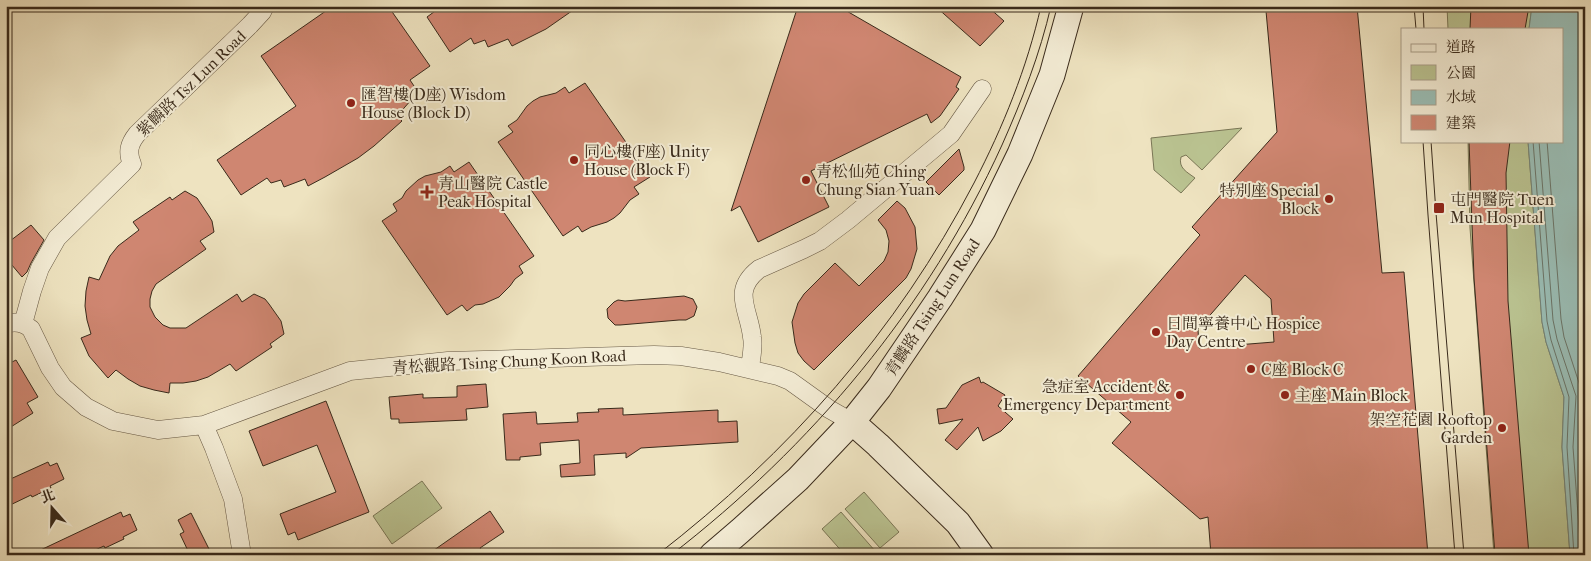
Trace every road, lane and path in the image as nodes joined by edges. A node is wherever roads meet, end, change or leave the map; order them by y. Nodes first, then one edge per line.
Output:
1 (265, 6) edge
2 (1071, 6) edge
3 (982, 89) dead end
4 (15, 324) edge
5 (750, 368) junction
6 (852, 422) junction
7 (204, 425) junction
8 (242, 555) edge
9 (712, 555) edge
10 (981, 555) edge

1 - 4 street, 紫麟路 Tsz Lun Road
2 - 6 street, 青麟路 Tsing Lun Road
3 - 5 street
4 - 7 street, 青松觀路 Tsing Chung Koon Road
5 - 6 street, 青松觀路 Tsing Chung Koon Road
5 - 7 street, 青松觀路 Tsing Chung Koon Road
6 - 9 street, 青麟路 Tsing Lun Road
6 - 10 street, 青松觀路 Tsing Chung Koon Road
7 - 8 street

